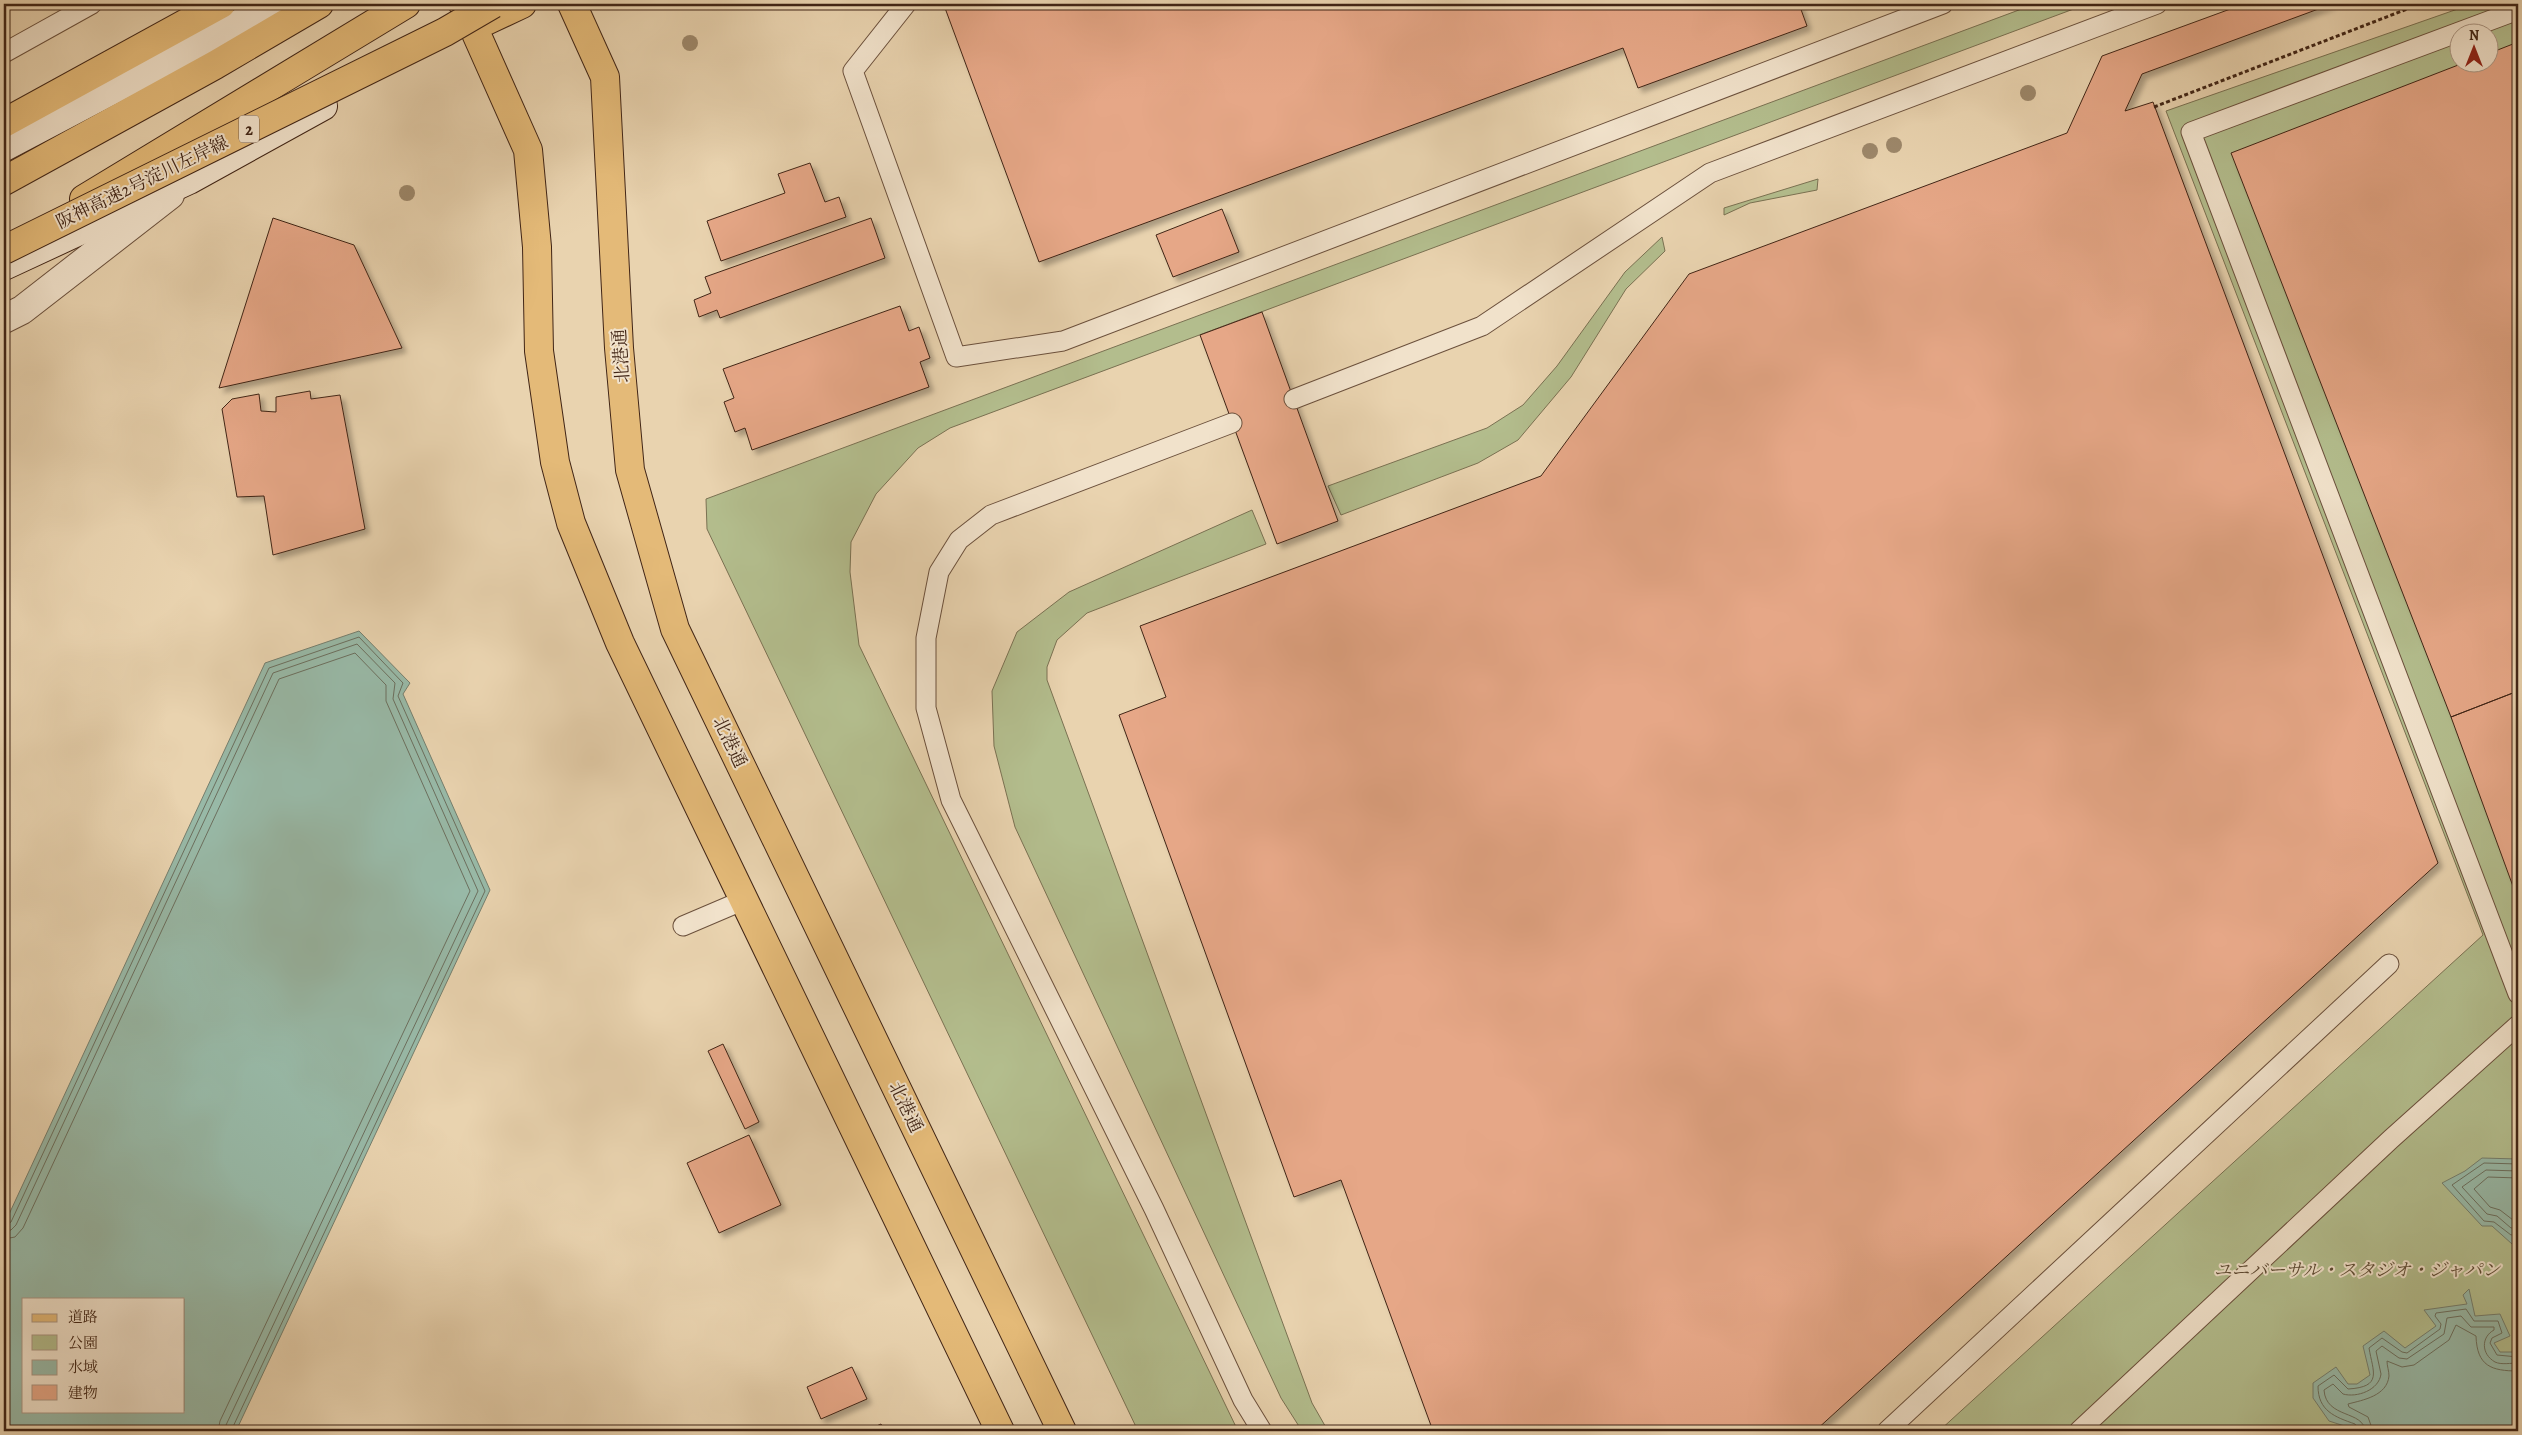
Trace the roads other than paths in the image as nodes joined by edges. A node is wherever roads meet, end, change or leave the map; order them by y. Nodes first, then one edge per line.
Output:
1 (92, 4) edge
2 (221, 4) edge
3 (276, 4) edge
4 (319, 4) edge
5 (406, 4) edge
6 (493, 4) edge
7 (522, 4) edge
8 (572, 4) edge
9 (906, 4) edge
10 (1943, 4) edge
11 (2158, 4) edge
12 (2518, 10) edge
13 (468, 15) edge
14 (4, 53) edge
15 (4, 123) edge
16 (4, 148) edge
17 (189, 180) junction
18 (4, 181) edge
19 (4, 249) edge
20 (4, 266) edge
21 (13, 314) edge
22 (1294, 399) dead end
23 (1232, 423) dead end
24 (744, 900) junction
25 (683, 926) dead end
26 (2389, 964) dead end
27 (2518, 994) edge
28 (2518, 1025) edge
29 (1000, 1431) edge
30 (1062, 1431) edge
31 (1262, 1431) edge
32 (1887, 1431) edge
33 (2079, 1431) edge

1 - 14 lane
2 - 15 main road
3 - 16 street
4 - 18 main road
5 - 19 main road, bridge
6 - 19 main road, 阪神高速2号淀川左岸線 / 2, bridge
7 - 13 main road
8 - 30 main road, 北港通
9 - 10 lane
11 - 22 lane
12 - 27 lane
13 - 17 street
13 - 24 main road
17 - 20 street
17 - 21 street
23 - 31 lane
24 - 25 lane
24 - 29 main road
26 - 32 lane
28 - 33 lane

